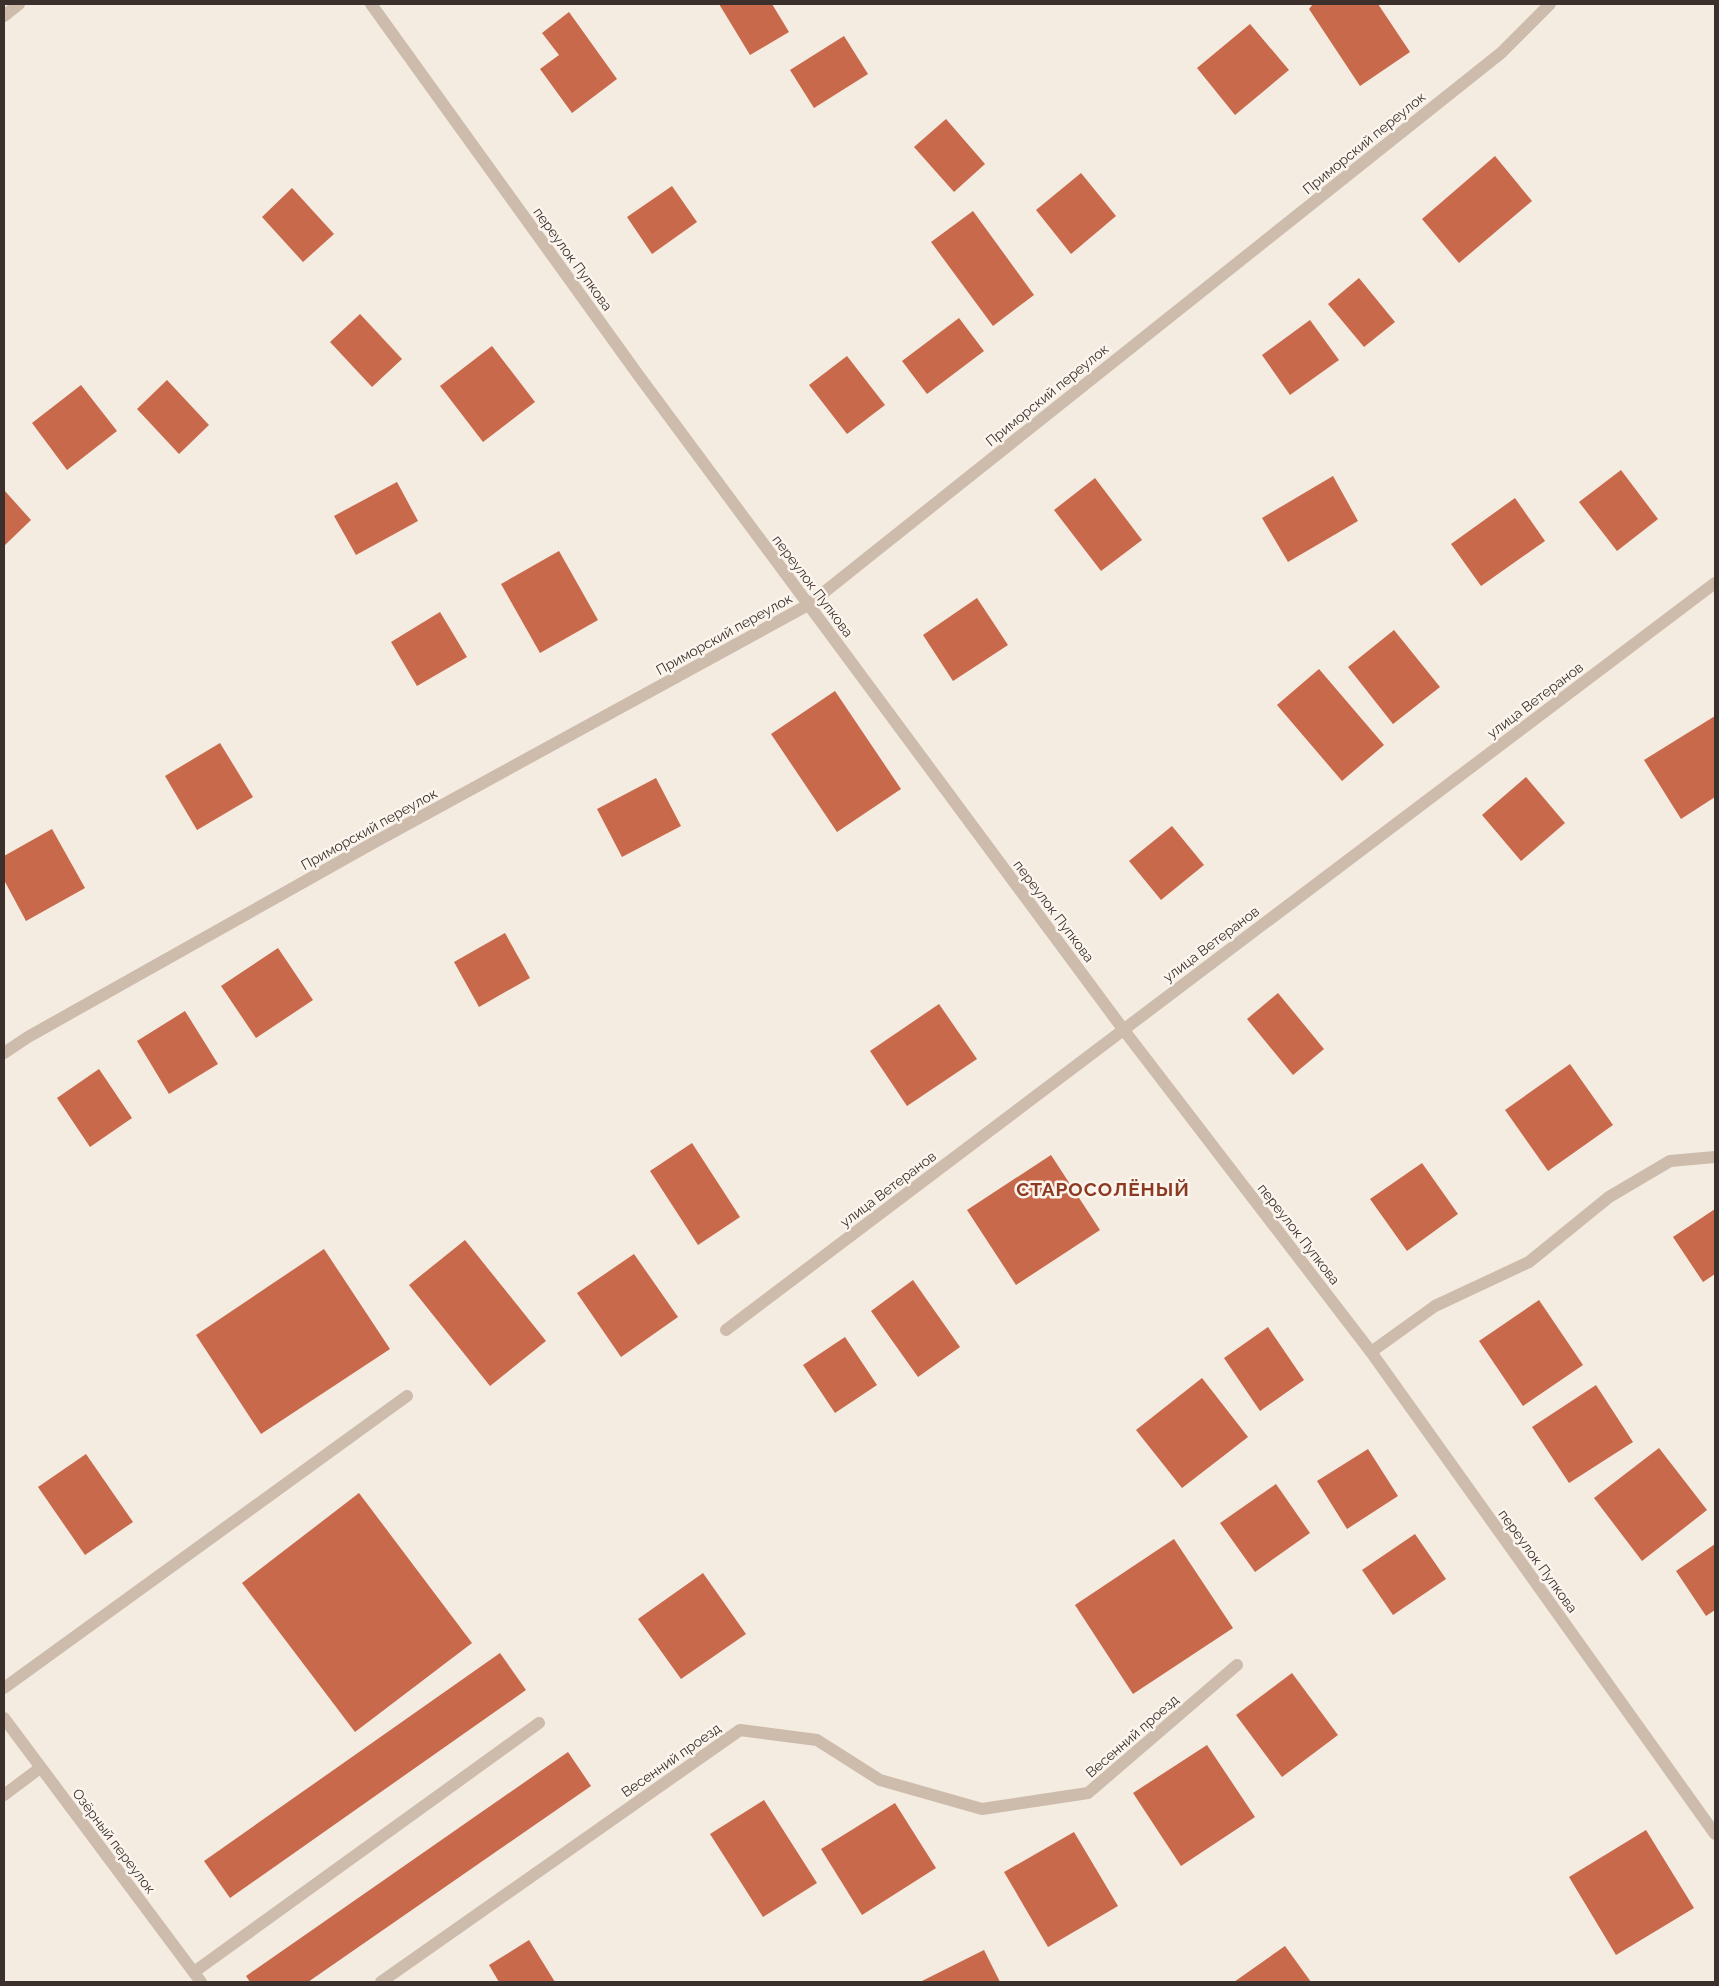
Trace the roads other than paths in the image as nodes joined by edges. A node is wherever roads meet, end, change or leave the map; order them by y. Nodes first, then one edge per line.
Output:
1 (19, 4) edge
2 (371, 4) edge
3 (1550, 4) edge
4 (4, 16) edge
5 (1715, 583) edge
6 (808, 605) junction
7 (1123, 1029) junction
8 (4, 1053) edge
9 (1715, 1157) edge
10 (726, 1330) dead end
11 (1371, 1352) junction
12 (407, 1396) dead end
13 (1237, 1665) dead end
14 (4, 1688) edge
15 (4, 1718) edge
16 (539, 1723) dead end
17 (40, 1768) junction
18 (4, 1795) edge
19 (1715, 1834) edge
20 (197, 1977) edge
21 (381, 1982) edge

1 - 4 street
2 - 6 street, переулок Пупкова
3 - 6 street, Приморский переулок
5 - 7 street, улица Ветеранов
6 - 7 street, переулок Пупкова
6 - 8 street, Приморский переулок
7 - 10 street, улица Ветеранов
7 - 11 street, переулок Пупкова
9 - 11 street
11 - 19 street, переулок Пупкова
12 - 14 street
13 - 21 street, Весенний проезд
15 - 17 street, Озёрный переулок
16 - 20 street
17 - 18 street
17 - 20 street, Озёрный переулок

